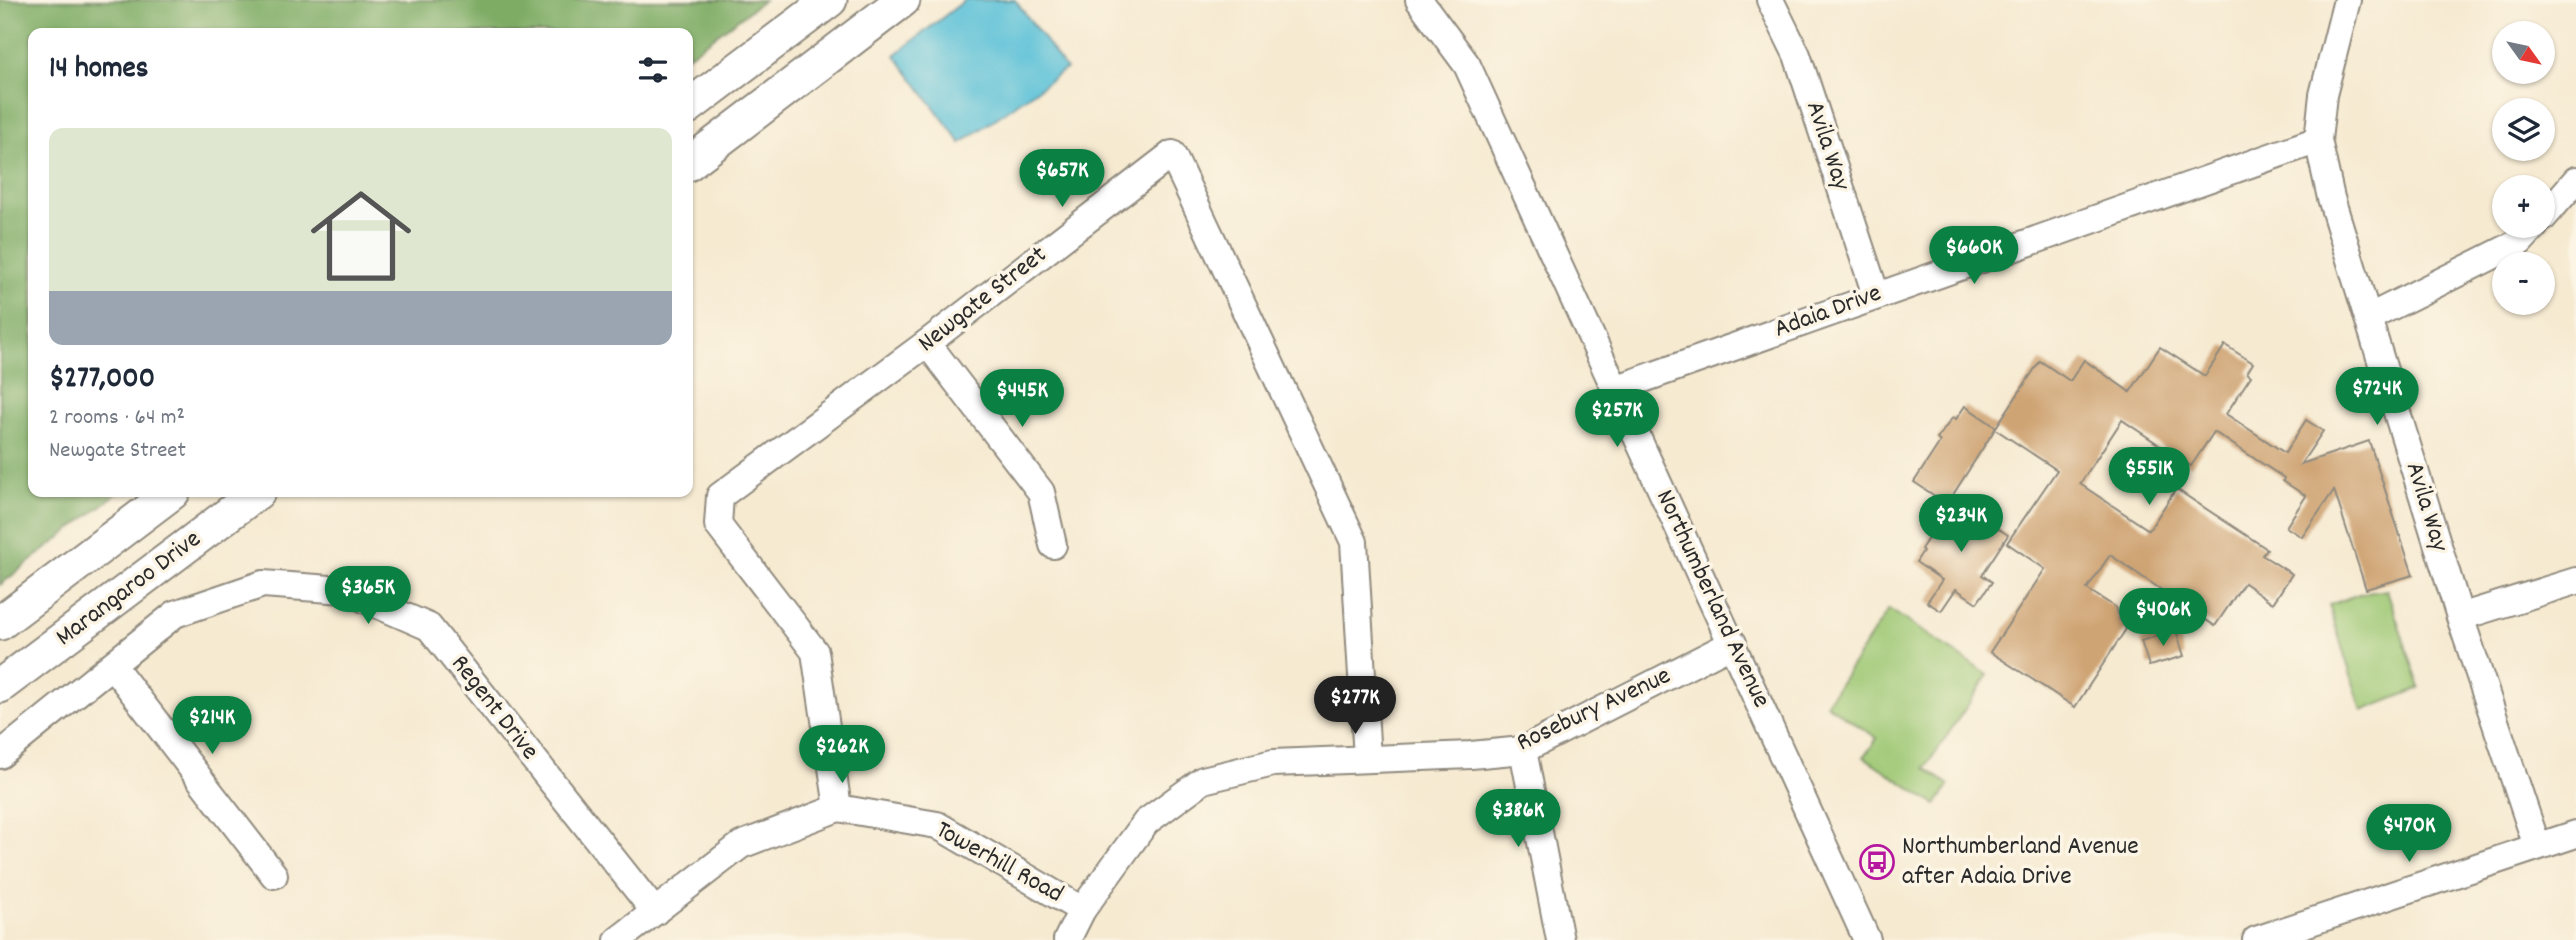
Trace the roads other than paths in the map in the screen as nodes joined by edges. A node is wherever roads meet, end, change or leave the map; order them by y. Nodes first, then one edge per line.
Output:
1 (830, 0) edge
2 (903, 0) edge
3 (1419, 0) edge
4 (1770, 0) edge
5 (2347, 0) edge
6 (693, 103) edge
7 (2318, 140) junction
8 (693, 160) edge
9 (2576, 180) edge
10 (2555, 204) edge
11 (2524, 238) edge
12 (1876, 295) junction
13 (2368, 318) junction
14 (928, 343) junction
15 (1615, 389) junction
16 (166, 497) edge
17 (238, 497) edge
18 (251, 497) edge
19 (113, 536) junction
20 (1053, 545) dead end
21 (2576, 581) edge
22 (2460, 617) junction
23 (0, 623) edge
24 (1733, 643) junction
25 (112, 665) junction
26 (0, 686) edge
27 (1523, 750) junction
28 (0, 755) edge
29 (1367, 759) junction
30 (838, 808) junction
31 (2576, 834) edge
32 (2537, 846) junction
33 (274, 875) dead end
34 (1082, 910) junction
35 (655, 912) junction
36 (618, 940) edge
37 (1067, 940) edge
38 (1560, 940) edge
39 (1867, 940) edge
40 (2256, 940) edge

1 - 6 main road
2 - 8 main road
3 - 15 street, Northumberland Avenue
4 - 12 street, Avila Way
5 - 7 street, Avila Way
7 - 12 street, Adaia Drive
7 - 13 street, Avila Way
9 - 10 street
11 - 13 street
12 - 15 street, Adaia Drive
13 - 22 street, Avila Way
14 - 20 street
14 - 29 street, Newgate Street
14 - 30 street, Newgate Street
15 - 24 street, Northumberland Avenue
16 - 19 main road, Marangaroo Drive
17 - 19 main road
18 - 26 main road, Marangaroo Drive
19 - 23 main road, Marangaroo Drive
21 - 22 street
22 - 32 street, Avila Way
24 - 27 street, Rosebury Avenue
24 - 39 street, Northumberland Avenue
25 - 28 street, Regent Drive
25 - 33 street
25 - 35 street, Regent Drive
27 - 29 street, Rosebury Avenue
27 - 38 street
29 - 34 street, Rosebury Avenue
30 - 34 street, Towerhill Road
30 - 35 street
31 - 32 street
32 - 40 street
34 - 37 street, Rosebury Avenue
35 - 36 street

